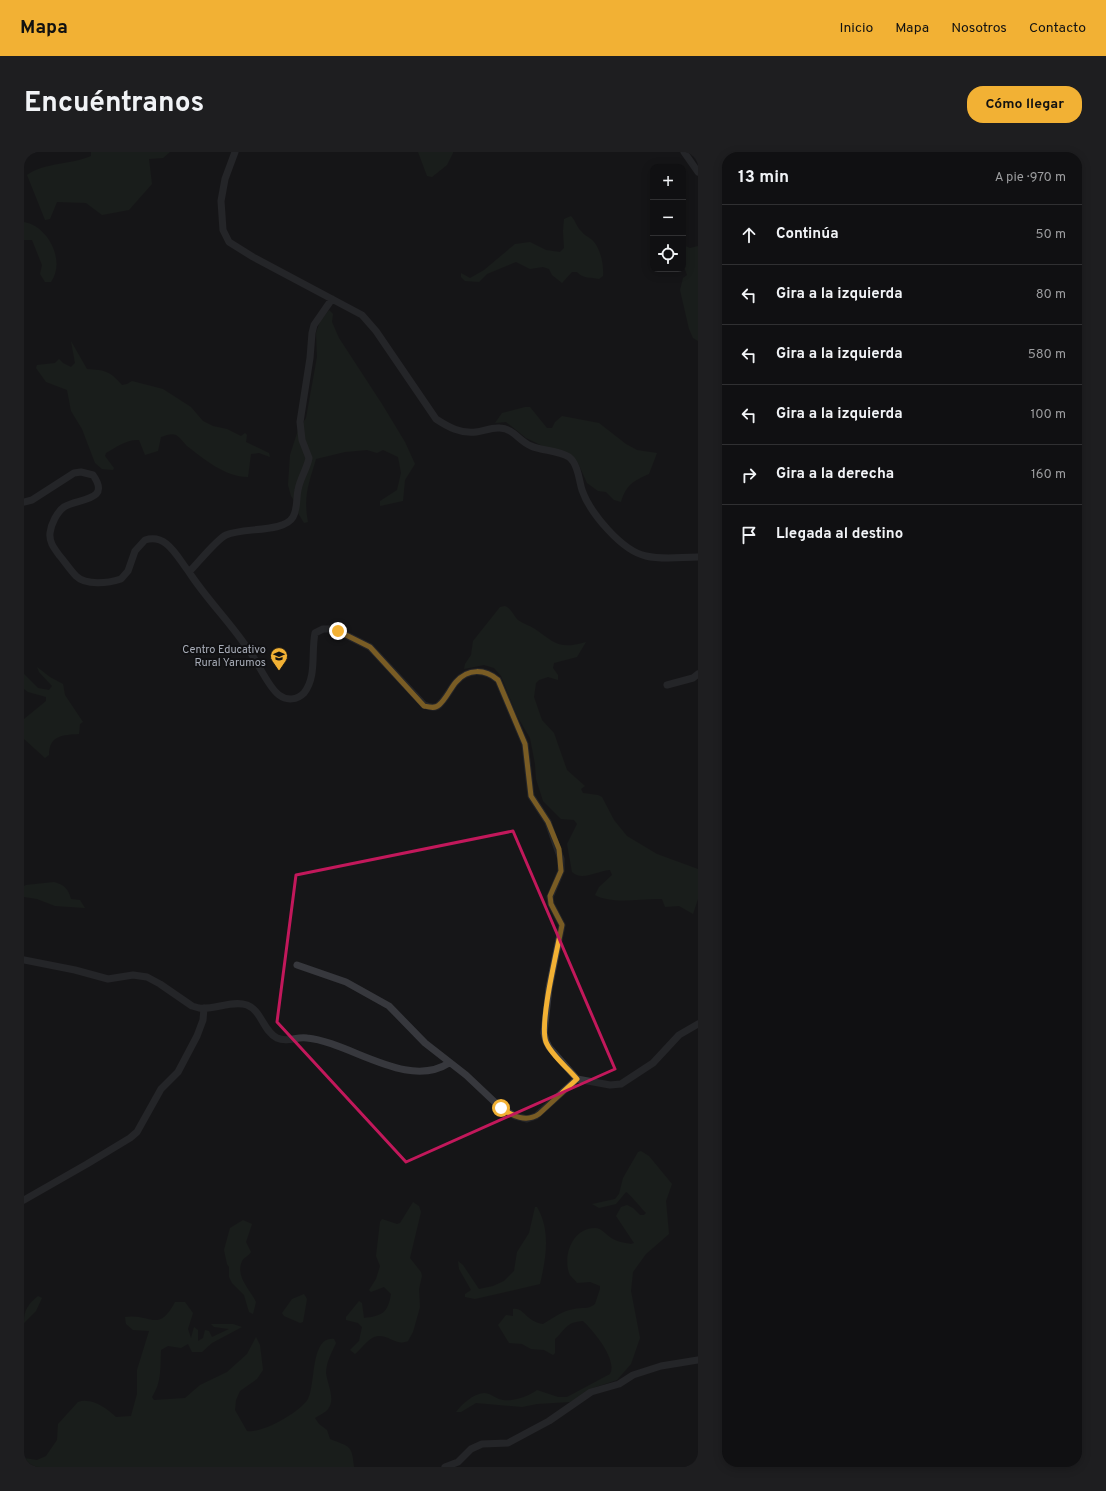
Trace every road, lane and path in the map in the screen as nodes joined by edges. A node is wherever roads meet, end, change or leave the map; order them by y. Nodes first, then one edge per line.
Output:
1 (236, 152) edge
2 (684, 152) edge
3 (698, 172) edge
4 (332, 299) junction
5 (24, 502) edge
6 (698, 557) edge
7 (189, 572) junction
8 (698, 674) edge
9 (667, 685) dead end
10 (24, 960) edge
11 (297, 965) dead end
12 (204, 1008) junction
13 (698, 1024) edge
14 (449, 1063) junction
15 (577, 1079) junction
16 (24, 1200) edge
17 (698, 1360) edge
18 (445, 1467) edge

1 - 4 street
2 - 3 street
4 - 6 street
4 - 7 street
5 - 7 street
7 - 15 street
8 - 9 street
10 - 12 street
11 - 14 street
12 - 14 street
12 - 16 street
13 - 15 street
14 - 15 street
17 - 18 street

